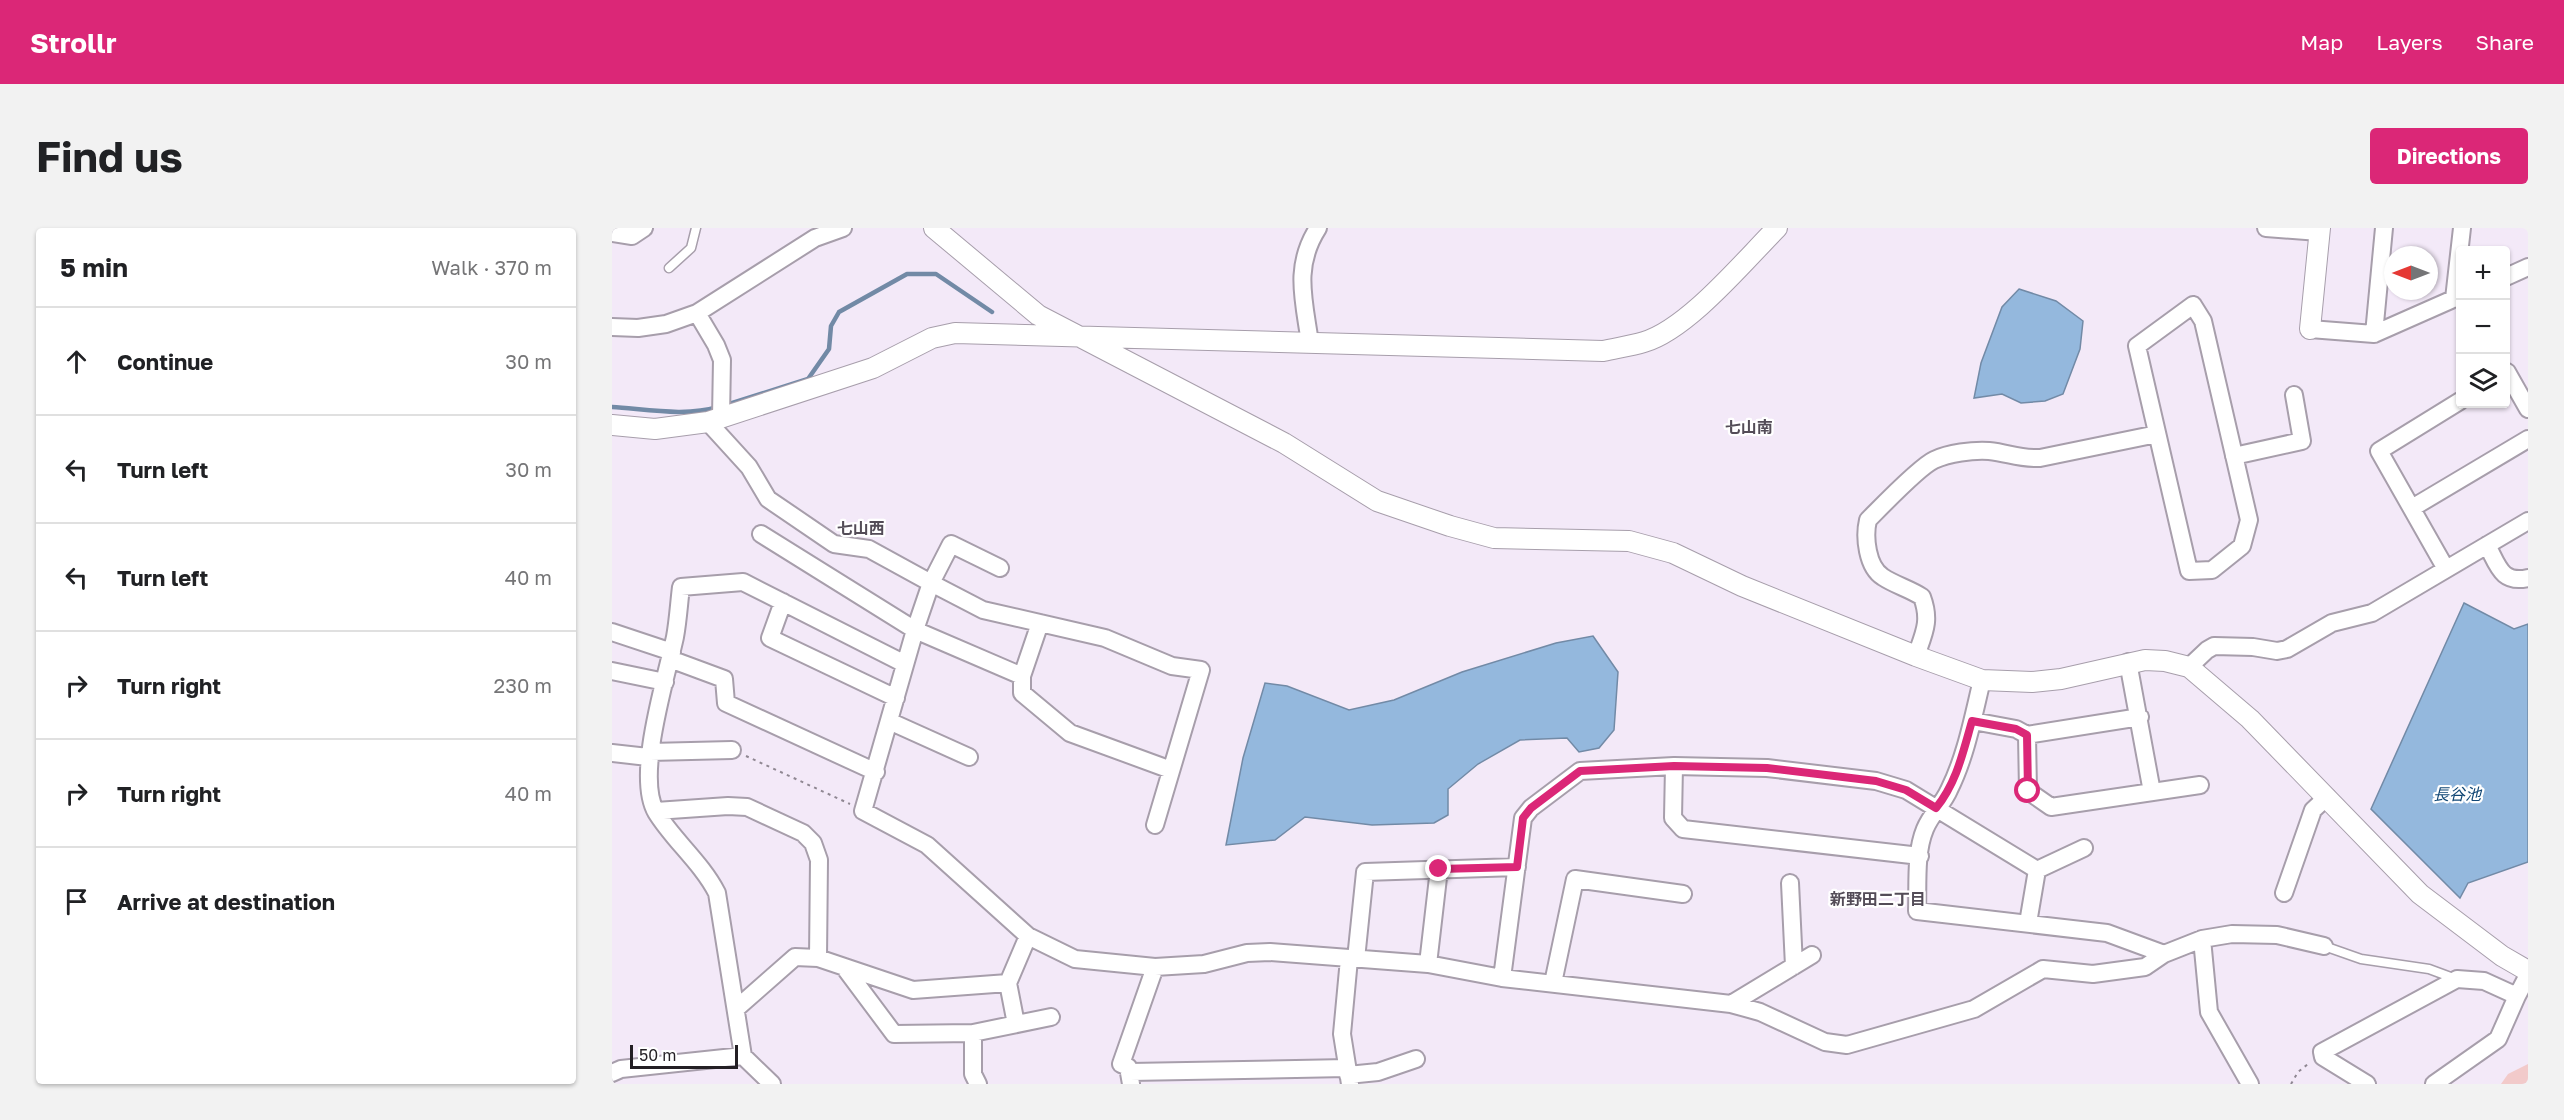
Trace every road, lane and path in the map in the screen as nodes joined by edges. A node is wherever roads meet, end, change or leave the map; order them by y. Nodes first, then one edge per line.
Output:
1 (644, 228) edge
2 (696, 228) edge
3 (843, 228) edge
4 (934, 228) edge
5 (1318, 228) edge
6 (1777, 228) edge
7 (2266, 228) edge
8 (2384, 228) edge
9 (2462, 228) edge
10 (2319, 230) edge
11 (612, 233) edge
12 (2461, 246) edge
13 (2528, 267) edge
14 (669, 268) dead end
15 (2510, 275) edge
16 (2456, 298) edge
17 (697, 313) junction
18 (612, 327) edge
19 (2310, 329) joint
20 (2374, 334) junction
21 (1085, 338) junction
22 (1310, 343) junction
23 (2510, 377) edge
24 (2294, 395) dead end
25 (2456, 403) edge
26 (2528, 409) edge
27 (714, 419) junction
28 (612, 425) edge
29 (2157, 435) junction
30 (2528, 439) edge
31 (2234, 456) junction
32 (2412, 508) junction
33 (2528, 521) edge
34 (761, 534) dead end
35 (2487, 545) junction
36 (1000, 568) dead end
37 (2446, 568) junction
38 (2528, 578) edge
39 (931, 583) junction
40 (783, 602) junction
41 (1040, 623) junction
42 (915, 630) junction
43 (612, 632) edge
44 (671, 655) junction
45 (1916, 656) junction
46 (2128, 662) junction
47 (905, 664) junction
48 (2189, 667) junction
49 (612, 672) edge
50 (1022, 676) junction
51 (1982, 680) junction
52 (665, 682) junction
53 (896, 698) junction
54 (2140, 717) junction
55 (890, 721) junction
56 (1972, 721) junction
57 (2027, 735) junction
58 (732, 750) joint
59 (612, 753) edge
60 (649, 755) junction
61 (969, 757) dead end
62 (1674, 766) junction
63 (1171, 770) junction
64 (876, 772) junction
65 (2200, 785) dead end
66 (2152, 792) junction
67 (2327, 797) junction
68 (1936, 808) junction
69 (863, 811) junction
70 (656, 812) junction
71 (1155, 825) dead end
72 (2084, 848) dead end
73 (1920, 856) junction
74 (1517, 867) junction
75 (1439, 869) junction
76 (2037, 870) junction
77 (1790, 883) dead end
78 (2284, 893) dead end
79 (1683, 894) dead end
80 (2028, 923) junction
81 (1028, 936) junction
82 (2202, 939) junction
83 (2324, 946) joint
84 (2164, 954) junction
85 (1812, 955) dead end
86 (818, 958) junction
87 (1353, 959) junction
88 (1428, 964) junction
89 (844, 966) junction
90 (1155, 966) junction
91 (1794, 966) junction
92 (2528, 973) edge
93 (1502, 978) junction
94 (2457, 979) junction
95 (1008, 983) junction
96 (1553, 983) junction
97 (2517, 996) junction
98 (1731, 1004) junction
99 (737, 1008) junction
100 (1051, 1017) dead end
101 (1016, 1024) junction
102 (973, 1033) junction
103 (2322, 1052) junction
104 (743, 1056) junction
105 (1416, 1059) dead end
106 (612, 1073) edge
107 (1348, 1076) edge
108 (1131, 1078) edge
109 (772, 1084) edge
110 (978, 1084) edge
111 (2250, 1084) edge
112 (2291, 1084) edge
113 (2367, 1084) edge
114 (2434, 1084) edge

1 - 11 street
2 - 14 lane
3 - 17 street
4 - 21 street
5 - 22 street
6 - 22 street
7 - 10 street
8 - 20 street
9 - 12 street
10 - 19 street
13 - 15 street
16 - 20 street
17 - 18 street
17 - 27 street
19 - 20 street
21 - 22 street
21 - 27 street
21 - 45 street
23 - 26 street
24 - 31 street
25 - 32 street
27 - 28 street
27 - 39 street
29 - 31 street
29 - 31 street
29 - 45 street
30 - 32 street
32 - 37 street
33 - 35 street
34 - 42 street
35 - 37 street
35 - 38 street
36 - 39 street
37 - 48 street
39 - 41 street
39 - 42 street
40 - 44 street
40 - 47 street
40 - 53 street
41 - 50 street
41 - 63 street
42 - 47 street
42 - 50 street
43 - 44 street
44 - 52 street
44 - 64 street
45 - 51 street
46 - 48 street
46 - 51 street
46 - 54 street
47 - 53 street
48 - 67 street
49 - 52 street
50 - 63 street
51 - 56 street
52 - 60 street
53 - 55 street
54 - 57 street
54 - 66 street
55 - 61 street
55 - 64 street
56 - 57 street
56 - 68 street
57 - 66 street
58 - 60 street
58 - 69 path
59 - 60 street
60 - 70 street
62 - 68 street
62 - 73 street
62 - 74 street
63 - 71 street
64 - 69 street
65 - 66 street
67 - 78 street
67 - 92 street
68 - 73 street
68 - 76 street
69 - 81 street
70 - 86 street
70 - 99 street
72 - 76 street
73 - 80 street
74 - 75 street
74 - 93 street
75 - 87 street
75 - 88 street
76 - 80 street
77 - 91 street
79 - 96 street
80 - 84 street
81 - 90 street
81 - 95 street
82 - 83 street
82 - 84 street
82 - 111 street
83 - 94 lane
84 - 98 street
85 - 91 street
86 - 89 street
86 - 99 street
87 - 88 street
87 - 90 street
87 - 107 street
88 - 93 street
89 - 95 street
89 - 102 street
90 - 108 street
91 - 98 street
92 - 97 street
93 - 96 street
94 - 97 street
94 - 103 street
95 - 101 street
96 - 98 street
97 - 114 street
99 - 104 street
100 - 101 street
101 - 102 street
102 - 110 street
103 - 112 path
103 - 113 street
104 - 106 street
104 - 109 street
105 - 107 street
107 - 108 street

